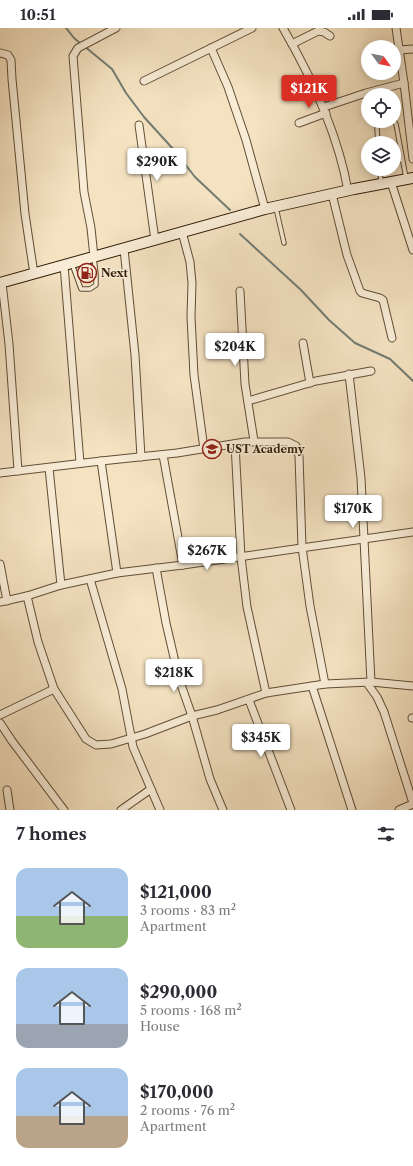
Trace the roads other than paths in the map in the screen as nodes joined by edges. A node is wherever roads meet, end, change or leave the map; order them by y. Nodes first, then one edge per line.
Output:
1 (116, 28) edge
2 (252, 28) edge
3 (282, 28) edge
4 (396, 28) edge
5 (330, 36) dead end
6 (398, 40) edge
7 (292, 44) junction
8 (211, 48) junction
9 (413, 49) edge
10 (401, 50) edge
11 (0, 53) edge
12 (401, 63) edge
13 (144, 81) dead end
14 (404, 83) junction
15 (325, 110) junction
16 (411, 120) edge
17 (299, 123) dead end
18 (139, 125) dead end
19 (397, 128) edge
20 (413, 159) edge
21 (402, 160) joint
22 (383, 176) edge
23 (409, 179) edge
24 (386, 183) junction
25 (348, 190) junction
26 (332, 194) junction
27 (275, 206) junction
28 (265, 209) junction
29 (182, 232) junction
30 (155, 240) junction
31 (284, 243) dead end
32 (124, 249) junction
33 (413, 250) edge
34 (94, 257) junction
35 (68, 264) junction
36 (34, 274) junction
37 (1, 283) edge
38 (240, 291) dead end
39 (392, 338) dead end
40 (303, 343) dead end
41 (371, 371) dead end
42 (349, 374) junction
43 (310, 383) junction
44 (248, 401) junction
45 (254, 441) junction
46 (235, 444) junction
47 (204, 449) junction
48 (163, 455) junction
49 (141, 457) junction
50 (100, 461) junction
51 (80, 463) junction
52 (49, 468) junction
53 (18, 471) junction
54 (0, 473) edge
55 (413, 532) edge
56 (363, 538) junction
57 (302, 547) junction
58 (241, 557) junction
59 (0, 564) edge
60 (183, 565) junction
61 (156, 568) junction
62 (117, 573) junction
63 (90, 579) junction
64 (61, 585) junction
65 (27, 596) junction
66 (3, 602) edge
67 (369, 682) junction
68 (325, 684) junction
69 (312, 686) junction
70 (413, 686) edge
71 (54, 689) junction
72 (266, 693) junction
73 (249, 700) junction
74 (0, 715) edge
75 (192, 716) junction
76 (0, 723) edge
77 (131, 738) junction
78 (150, 789) junction
79 (7, 790) dead end
80 (413, 804) edge
81 (10, 810) edge
82 (64, 810) edge
83 (121, 810) edge
84 (160, 810) edge
85 (223, 810) edge
86 (291, 810) edge
87 (352, 810) edge
88 (399, 810) edge

1 - 34 street
2 - 8 street
3 - 7 street
4 - 6 street
5 - 7 street
7 - 15 street
8 - 13 street
8 - 28 street
9 - 10 street
11 - 36 street
12 - 14 street
14 - 15 street
14 - 16 street
15 - 17 street
15 - 25 street
16 - 20 street
18 - 30 street
19 - 21 lane
21 - 23 lane
22 - 24 lane
23 - 24 main road
24 - 25 main road
24 - 33 street
25 - 26 main road
26 - 27 main road
26 - 39 street
27 - 28 main road
27 - 31 lane
28 - 29 main road
29 - 30 main road
29 - 47 street
30 - 32 main road
32 - 34 main road
32 - 49 street
34 - 35 main road
34 - 35 lane
35 - 36 main road
35 - 51 street
36 - 37 main road
37 - 53 street
38 - 44 street
40 - 43 street
41 - 42 street
42 - 43 street
42 - 56 street
43 - 44 street
44 - 45 street
45 - 46 street
45 - 57 street
46 - 47 street
46 - 58 street
47 - 48 street
48 - 49 street
48 - 60 street
49 - 50 street
50 - 51 street
50 - 62 street
51 - 52 street
52 - 53 street
52 - 64 street
53 - 54 street
55 - 56 street
56 - 57 street
56 - 67 street
57 - 58 street
57 - 68 street
58 - 60 street
58 - 72 street
59 - 66 street
60 - 61 street
61 - 62 street
61 - 75 street
62 - 63 street
63 - 64 street
63 - 77 street
64 - 65 street
65 - 66 street
65 - 71 street
67 - 68 street
67 - 70 street
67 - 80 street
68 - 69 street
69 - 72 street
69 - 87 street
71 - 74 street
71 - 77 street
72 - 73 street
73 - 75 street
73 - 86 street
75 - 77 street
75 - 85 street
76 - 82 street
77 - 78 street
78 - 83 street
78 - 84 street
79 - 81 street
80 - 88 street

